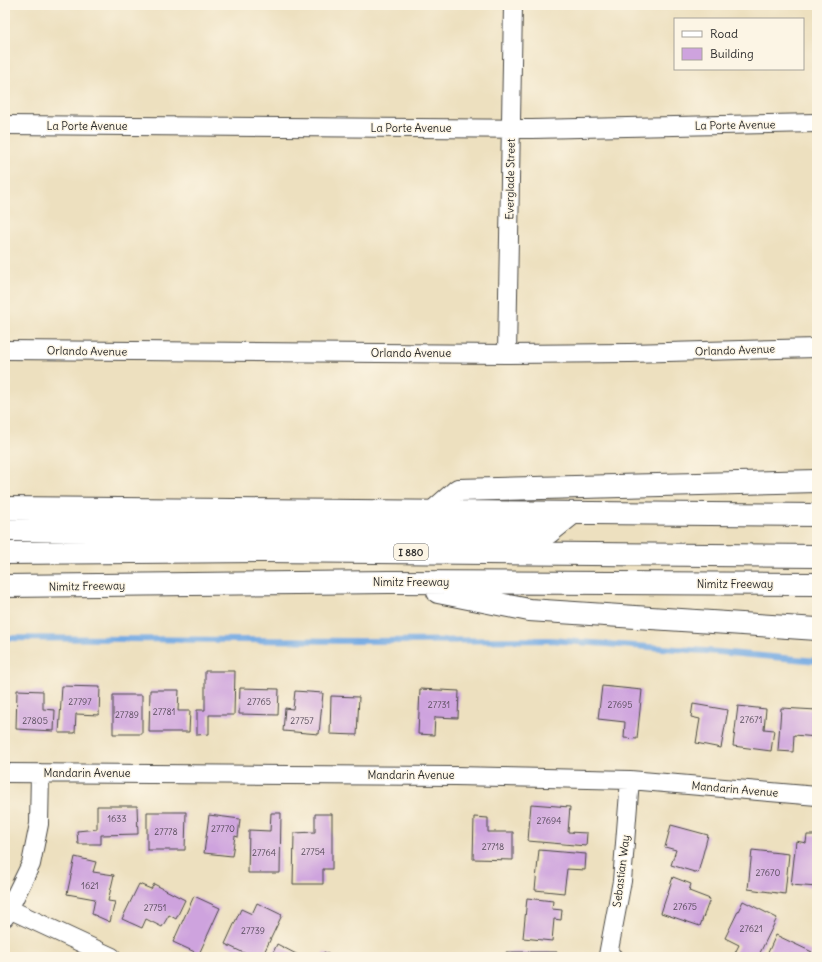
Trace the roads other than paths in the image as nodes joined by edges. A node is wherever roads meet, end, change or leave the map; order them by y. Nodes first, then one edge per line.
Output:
1 (513, 5) edge
2 (817, 123) edge
3 (5, 125) edge
4 (511, 129) junction
5 (817, 348) edge
6 (5, 350) edge
7 (507, 354) junction
8 (817, 481) edge
9 (5, 508) edge
10 (434, 511) junction
11 (573, 513) junction
12 (817, 515) edge
13 (5, 530) edge
14 (5, 553) edge
15 (817, 556) edge
16 (5, 570) edge
17 (389, 582) junction
18 (817, 584) edge
19 (5, 586) edge
20 (35, 587) junction
21 (817, 629) edge
22 (5, 773) edge
23 (40, 773) junction
24 (630, 780) junction
25 (817, 796) edge
26 (7, 913) edge
27 (112, 957) edge
28 (613, 957) edge

1 - 4 street, Everglade Street
2 - 4 street, La Porte Avenue
3 - 4 street, La Porte Avenue
4 - 7 street, Everglade Street
5 - 7 street, Orlando Avenue
6 - 7 street, Orlando Avenue
8 - 10 highway
9 - 10 highway
10 - 11 highway
11 - 12 highway
11 - 13 highway, I 880
14 - 15 highway, I 880
16 - 20 highway
17 - 18 highway, Nimitz Freeway
17 - 20 highway, Nimitz Freeway
17 - 21 highway
19 - 20 highway, Nimitz Freeway
22 - 23 street, Mandarin Avenue
23 - 24 street, Mandarin Avenue
23 - 26 street
24 - 25 street, Mandarin Avenue
24 - 28 street, Sebastian Way
26 - 27 street

